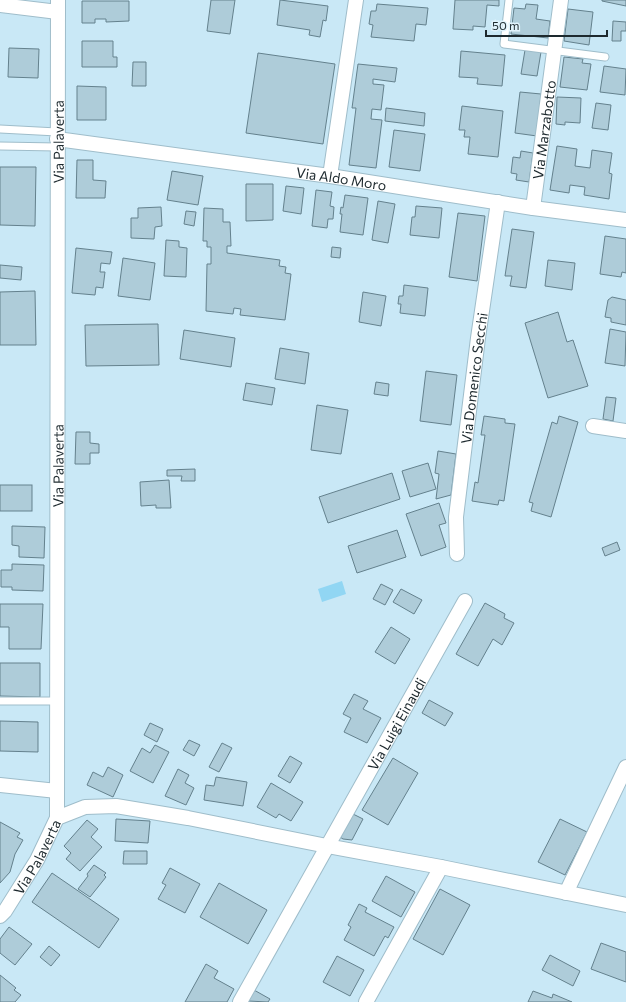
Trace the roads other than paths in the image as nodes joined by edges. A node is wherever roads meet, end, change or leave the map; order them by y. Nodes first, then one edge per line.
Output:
1 (356, 0) edge
2 (510, 0) edge
3 (561, 0) edge
4 (0, 5) edge
5 (58, 6) edge
6 (554, 50) junction
7 (605, 57) dead end
8 (0, 129) edge
9 (57, 140) junction
10 (0, 146) edge
11 (330, 176) junction
12 (498, 202) junction
13 (533, 208) junction
14 (626, 220) edge
15 (593, 426) dead end
16 (626, 431) edge
17 (457, 554) dead end
18 (465, 601) dead end
19 (0, 701) edge
20 (56, 701) junction
21 (626, 767) edge
22 (0, 785) edge
23 (57, 791) junction
24 (57, 818) junction
25 (327, 846) junction
26 (441, 867) junction
27 (566, 893) junction
28 (626, 905) edge
29 (0, 916) edge
30 (240, 1002) edge
31 (366, 1002) edge

1 - 11 street
2 - 6 lane
3 - 6 street, Via Marzabotto
4 - 5 street
5 - 9 street, Via Palaverta
6 - 7 lane
6 - 13 street, Via Marzabotto
8 - 9 lane
9 - 10 lane
9 - 11 street, Via Aldo Moro
9 - 20 street, Via Palaverta
11 - 12 street, Via Aldo Moro
12 - 13 street, Via Aldo Moro
12 - 17 street, Via Domenico Secchi
13 - 14 street, Via Aldo Moro
15 - 16 street
18 - 25 street, Via Luigi Einaudi
19 - 20 lane
20 - 23 street, Via Palaverta
21 - 27 street
22 - 23 street
23 - 24 street, Via Palaverta
24 - 25 street
24 - 29 street, Via Palaverta
25 - 26 street
25 - 30 street, Via Luigi Einaudi
26 - 27 street
26 - 31 street
27 - 28 street

